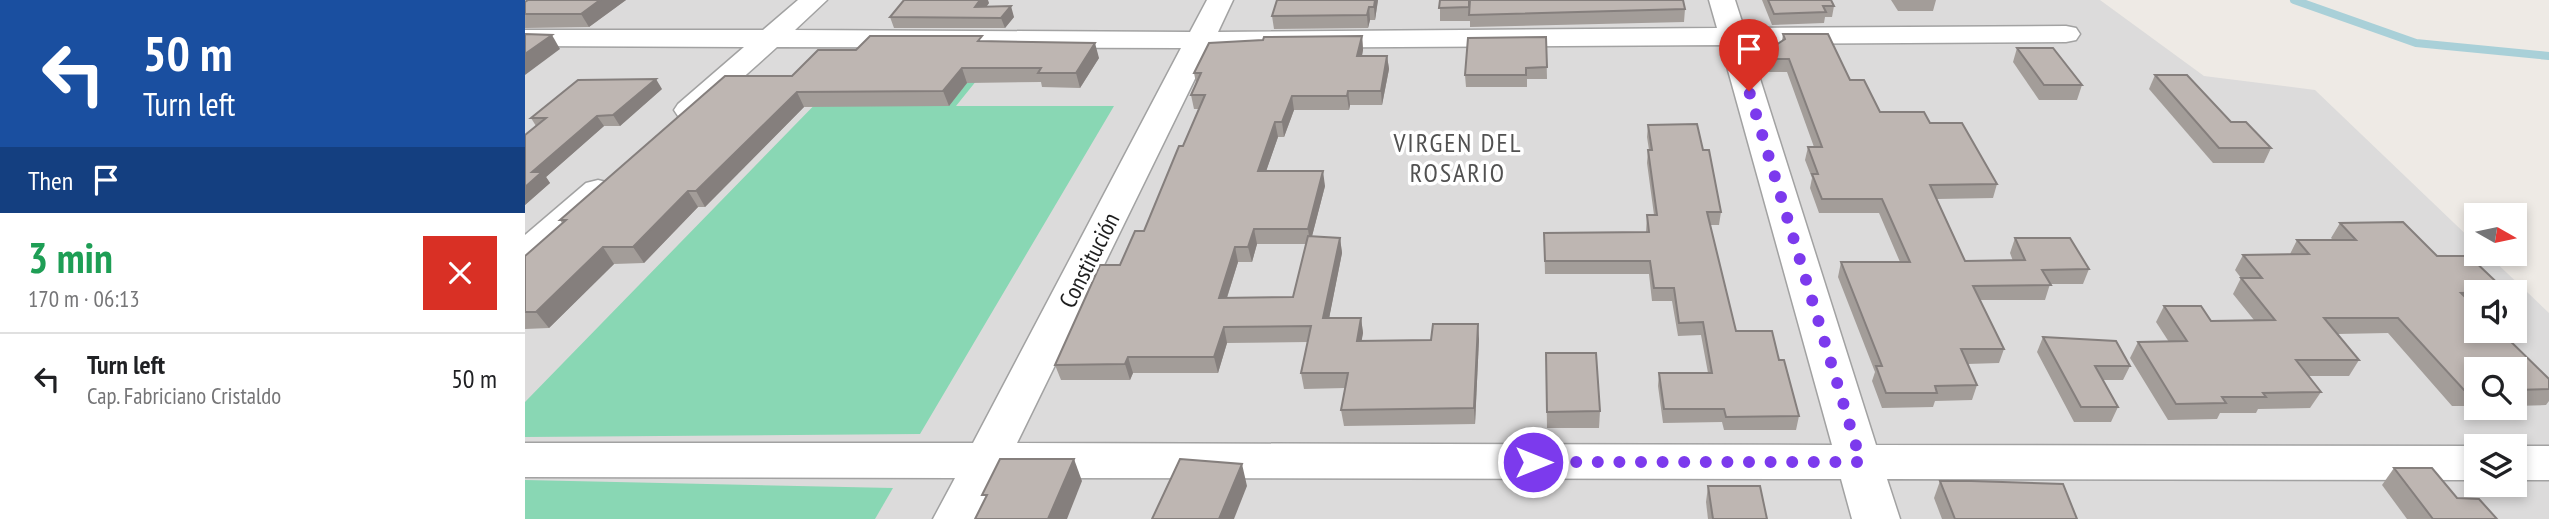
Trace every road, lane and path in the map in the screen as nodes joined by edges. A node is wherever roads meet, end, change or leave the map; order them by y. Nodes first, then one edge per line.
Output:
1 (814, 0) edge
2 (1220, 0) edge
3 (1722, 0) edge
4 (2066, 34) dead end
5 (525, 38) edge
6 (1733, 38) junction
7 (769, 39) junction
8 (1199, 40) junction
9 (667, 129) edge
10 (616, 173) edge
11 (525, 254) edge
12 (525, 460) edge
13 (987, 461) junction
14 (1861, 462) junction
15 (2464, 463) edge
16 (2527, 463) edge
17 (2549, 463) edge
18 (957, 519) edge
19 (1876, 519) edge

1 - 7 street
2 - 8 street, Constitución
3 - 6 street
4 - 6 street
5 - 7 street
6 - 8 street
6 - 14 street
7 - 8 street
7 - 9 street
8 - 13 street, Constitución
10 - 11 street
12 - 13 street
13 - 14 street
13 - 18 street, Constitución
14 - 15 street
14 - 19 street
16 - 17 street

